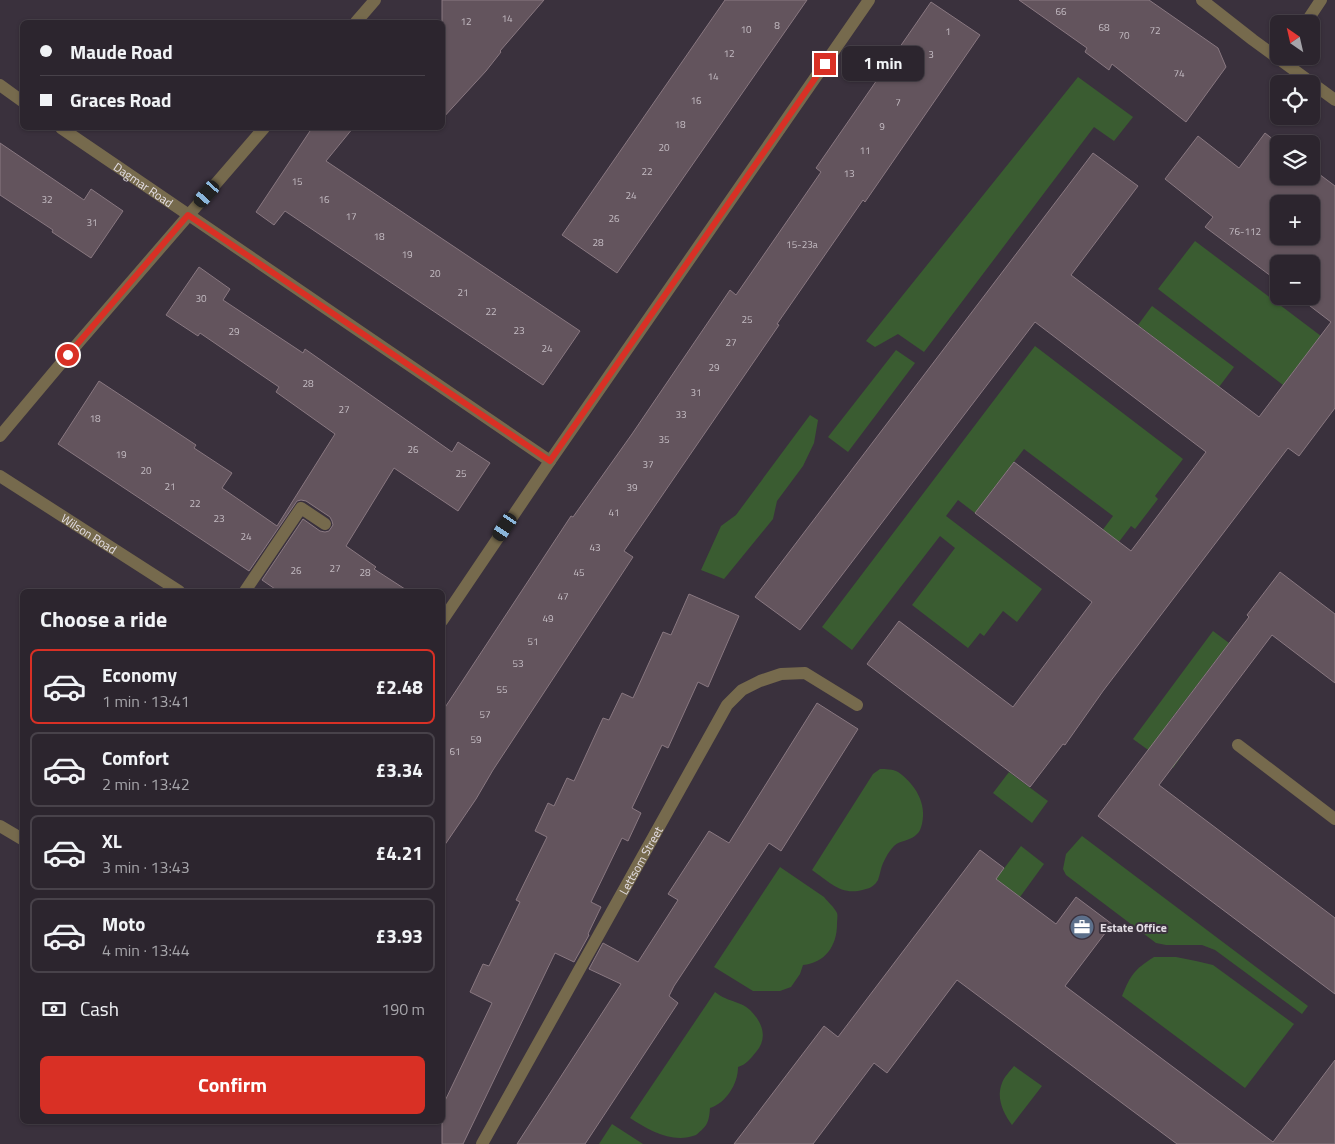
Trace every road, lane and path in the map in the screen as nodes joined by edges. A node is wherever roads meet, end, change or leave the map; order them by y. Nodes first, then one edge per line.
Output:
1 (375, 0) edge
2 (869, 0) edge
3 (1202, 0) edge
4 (1321, 0) edge
5 (1311, 15) edge
6 (358, 20) edge
7 (1270, 51) edge
8 (1290, 65) edge
9 (0, 85) edge
10 (20, 100) edge
11 (1335, 100) edge
12 (64, 130) edge
13 (262, 130) edge
14 (188, 215) junction
15 (0, 436) edge
16 (550, 461) junction
17 (0, 476) edge
18 (325, 524) dead end
19 (176, 589) edge
20 (246, 589) edge
21 (445, 618) edge
22 (857, 705) dead end
23 (1238, 745) dead end
24 (1335, 819) edge
25 (0, 826) edge
26 (20, 838) edge
27 (482, 1144) edge

1 - 6 street
2 - 16 street
3 - 7 street
4 - 5 street
8 - 11 street
9 - 10 street
12 - 14 street, Dagmar Road
13 - 14 street
14 - 15 street
14 - 16 street, Dagmar Road
16 - 21 street
17 - 19 street, Wilson Road
18 - 20 street
22 - 27 street, Lettsom Street
23 - 24 street
25 - 26 street

